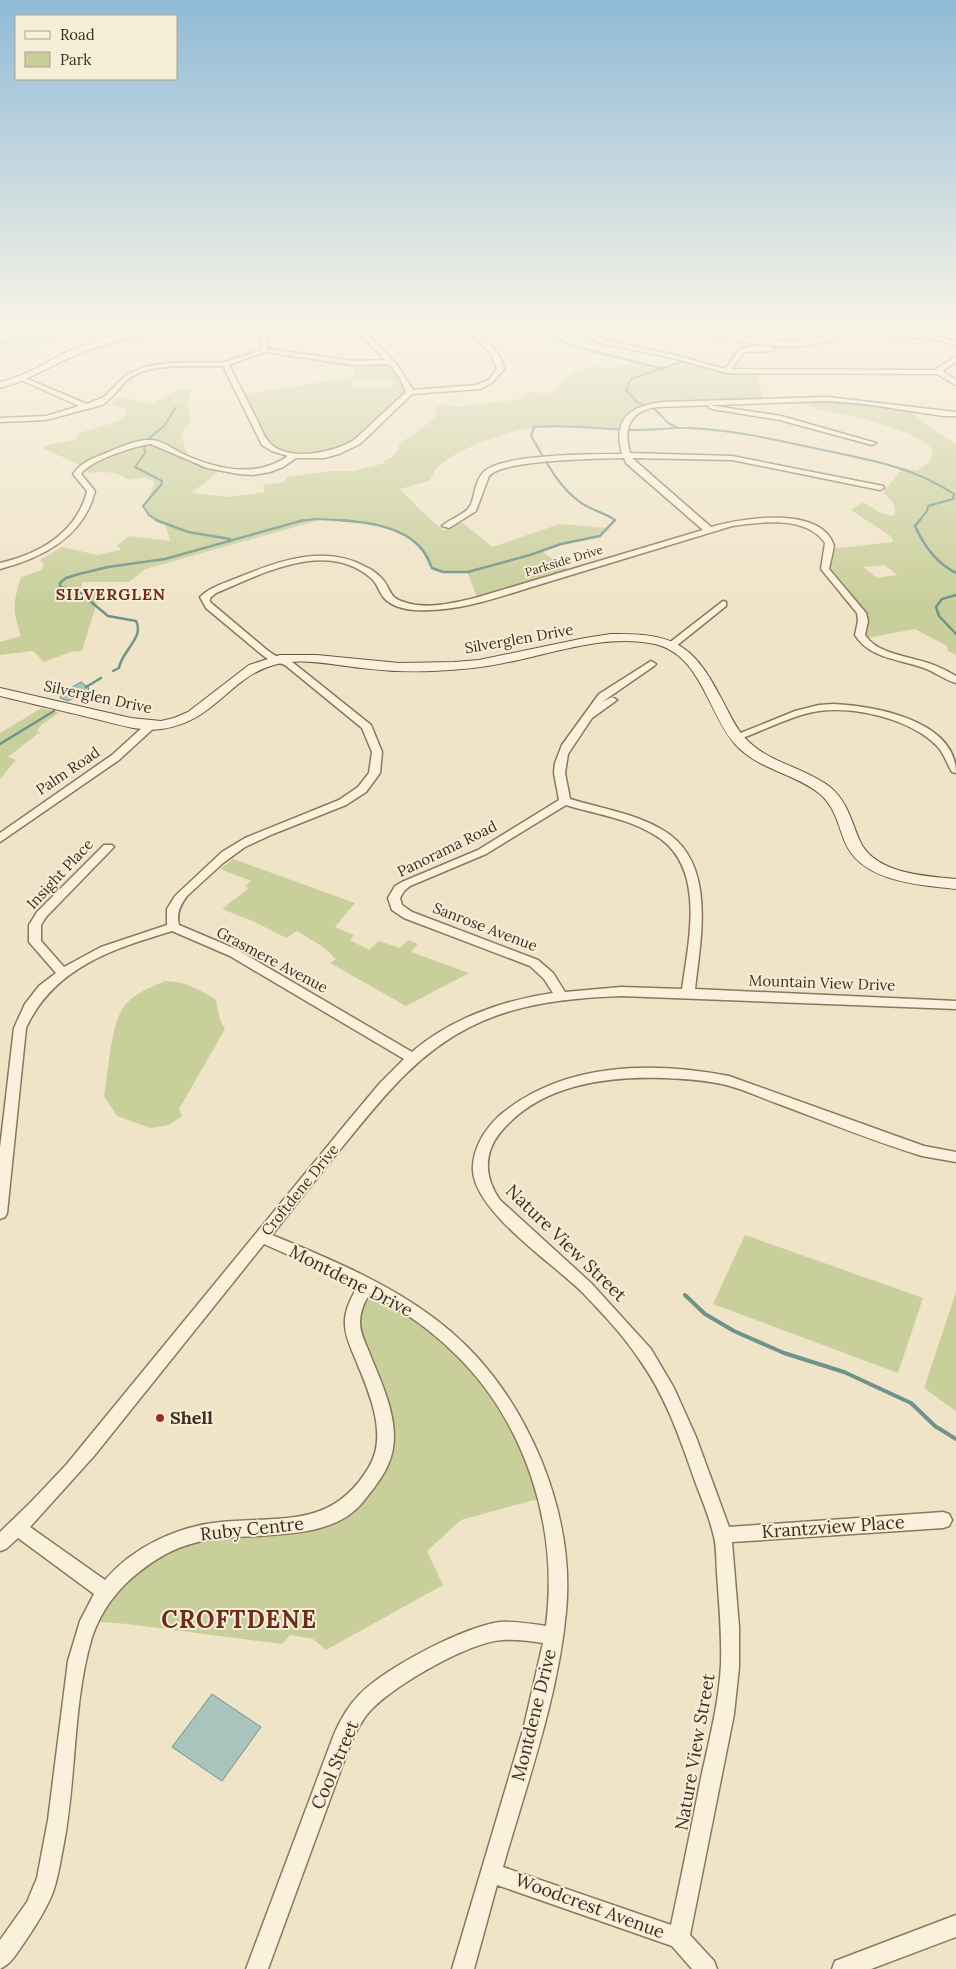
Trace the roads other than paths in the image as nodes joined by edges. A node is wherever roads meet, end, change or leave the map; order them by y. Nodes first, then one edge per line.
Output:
1 (26, 419) edge
2 (252, 419) edge
3 (382, 419) edge
4 (629, 419) edge
5 (784, 419) edge
6 (0, 420) edge
7 (872, 443) dead end
8 (293, 456) junction
9 (626, 456) junction
10 (880, 488) dead end
11 (446, 526) dead end
12 (709, 530) junction
13 (0, 566) edge
14 (723, 604) dead end
15 (672, 645) junction
16 (280, 659) junction
17 (651, 664) dead end
18 (956, 680) edge
19 (0, 692) edge
20 (612, 700) dead end
21 (588, 716) junction
22 (150, 726) junction
23 (736, 737) junction
24 (956, 770) edge
25 (565, 801) junction
26 (0, 839) edge
27 (108, 846) dead end
28 (956, 884) edge
29 (394, 898) joint
30 (173, 927) junction
31 (63, 973) junction
32 (560, 994) junction
33 (688, 994) junction
34 (956, 1005) edge
35 (412, 1058) junction
36 (956, 1157) edge
37 (0, 1213) edge
38 (262, 1237) junction
39 (367, 1284) junction
40 (942, 1520) dead end
41 (17, 1528) junction
42 (723, 1535) junction
43 (0, 1543) edge
44 (105, 1591) junction
45 (554, 1636) junction
46 (491, 1872) junction
47 (956, 1926) edge
48 (679, 1938) junction
49 (0, 1958) edge
50 (257, 1969) edge
51 (463, 1969) edge
52 (706, 1969) edge
53 (843, 1969) edge

1 - 6 street
2 - 8 street
3 - 8 street
4 - 9 street
5 - 7 street
8 - 13 street
9 - 10 street
9 - 11 street
9 - 12 street
12 - 16 street, Parkside Drive
12 - 18 street, Parkside Drive
14 - 15 street
15 - 16 street, Silverglen Drive
15 - 23 street, Silverglen Drive
16 - 22 street, Silverglen Drive
16 - 30 street
17 - 21 street
19 - 22 street, Silverglen Drive
20 - 21 street
21 - 25 street
22 - 26 street, Palm Road
23 - 24 street
23 - 28 street, Silverglen Drive
25 - 29 street, Panorama Road
25 - 33 street
27 - 31 street, Insight Place
29 - 32 street, Sanrose Avenue
30 - 31 street
30 - 35 street, Grasmere Avenue
31 - 37 street
32 - 33 street, Croftdene Drive
32 - 35 street, Croftdene Drive
33 - 34 street, Mountain View Drive
35 - 38 street, Croftdene Drive
36 - 42 street, Nature View Street
38 - 39 street, Montdene Drive
38 - 41 street, Croftdene Drive
39 - 44 street, Ruby Centre
39 - 45 street, Montdene Drive
40 - 42 street, Krantzview Place
41 - 43 street, Croftdene Drive
41 - 44 street
42 - 48 street, Nature View Street
44 - 49 street, Ruby Centre
45 - 46 street, Montdene Drive
45 - 50 street, Cool Street
46 - 48 street, Woodcrest Avenue
46 - 51 street, Montdene Drive
47 - 53 street
48 - 52 street, Woodcrest Avenue

